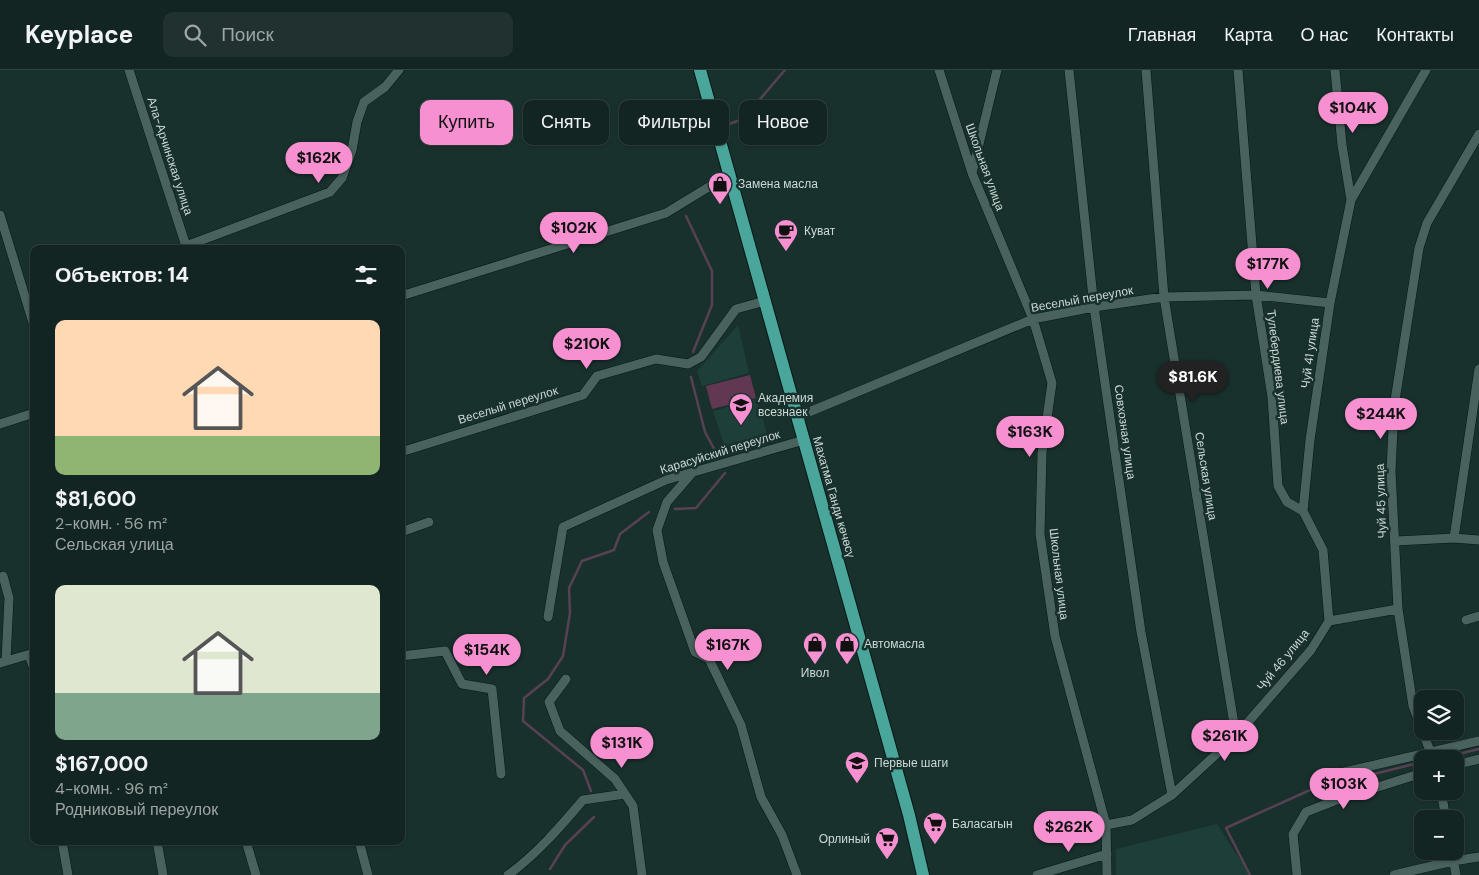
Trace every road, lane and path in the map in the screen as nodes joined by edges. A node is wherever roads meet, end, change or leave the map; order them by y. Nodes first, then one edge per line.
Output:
1 (129, 70) edge
2 (399, 70) edge
3 (700, 70) edge
4 (939, 70) edge
5 (997, 70) edge
6 (1068, 70) edge
7 (1146, 70) edge
8 (1238, 70) edge
9 (1335, 70) edge
10 (1426, 70) edge
11 (1479, 134) edge
12 (972, 173) junction
13 (730, 174) junction
14 (1352, 200) junction
15 (0, 215) edge
16 (185, 245) edge
17 (194, 245) edge
18 (405, 295) edge
19 (1256, 295) junction
20 (1164, 297) junction
21 (765, 301) junction
22 (1330, 303) junction
23 (1094, 307) junction
24 (30, 313) edge
25 (1033, 319) junction
26 (1479, 369) edge
27 (30, 414) edge
28 (798, 417) junction
29 (0, 424) edge
30 (1474, 435) edge
31 (804, 440) junction
32 (405, 451) edge
33 (692, 473) junction
34 (1303, 511) junction
35 (429, 522) dead end
36 (405, 531) edge
37 (1454, 538) junction
38 (1479, 540) edge
39 (1396, 541) junction
40 (3, 576) dead end
41 (1398, 609) junction
42 (1479, 616) edge
43 (548, 618) dead end
44 (1466, 620) dead end
45 (1329, 621) junction
46 (30, 654) edge
47 (405, 654) edge
48 (3, 662) edge
49 (566, 679) dead end
50 (1236, 736) junction
51 (1479, 741) edge
52 (1429, 750) edge
53 (1448, 750) edge
54 (1414, 758) edge
55 (1479, 760) edge
56 (1464, 763) edge
57 (1340, 773) dead end
58 (500, 774) dead end
59 (1414, 776) edge
60 (625, 794) junction
61 (1172, 794) junction
62 (1106, 825) junction
63 (63, 845) edge
64 (158, 845) edge
65 (247, 845) edge
66 (360, 845) edge
67 (1107, 854) junction
68 (1464, 856) edge
69 (1479, 857) edge
70 (1441, 860) edge
71 (1454, 860) edge
72 (68, 875) edge
73 (163, 875) edge
74 (256, 875) edge
75 (368, 875) edge
76 (508, 875) edge
77 (642, 875) edge
78 (796, 875) edge
79 (924, 875) edge
80 (1037, 875) edge
81 (1107, 875) edge
82 (1297, 875) edge
83 (1394, 875) edge
84 (1456, 875) edge

1 - 16 street, Ала-Арчинская улица
2 - 17 street
3 - 13 main road, Махатма Ганди көчөсү
4 - 12 street, Школьная улица
5 - 12 street
6 - 23 street, Совхозная улица
7 - 20 street, Сельская улица
8 - 19 street, Тулебердиева улица
9 - 14 street
10 - 14 street, Чуй 41 улица
11 - 39 street, Чуй 45 улица
12 - 25 street, Школьная улица
13 - 18 street
13 - 21 main road, Махатма Ганди көчөсү
14 - 22 street, Чуй 41 улица
15 - 24 street
19 - 20 street, Веселый переулок
19 - 22 street, Веселый переулок
19 - 34 street, Тулебердиева улица
20 - 23 street, Веселый переулок
20 - 50 street, Сельская улица
21 - 28 main road, Махатма Ганди көчөсү
21 - 32 street, Веселый переулок
22 - 34 street, Чуй 41 улица
23 - 25 street, Веселый переулок
23 - 61 street, Совхозная улица
25 - 28 street, Веселый переулок
25 - 62 street, Школьная улица
26 - 30 street
27 - 29 street
28 - 31 main road, Махатма Ганди көчөсү
30 - 37 street
31 - 33 street, Карасуйский переулок
31 - 79 main road, Махатма Ганди көчөсү
33 - 43 street, Карасуйский переулок
33 - 78 street
34 - 45 street, Тулебердиева улица
35 - 36 street
37 - 38 street
37 - 39 street
39 - 41 street, Чуй 45 улица
40 - 48 street
41 - 45 street
41 - 52 street, Чуй 45 улица
42 - 44 street
45 - 50 street, Чуй 46 улица
46 - 48 street
47 - 58 street
49 - 60 street
50 - 61 street, Чуй 46 улица
51 - 53 street
54 - 57 street
55 - 56 street
59 - 82 street
60 - 76 street
60 - 77 street
61 - 62 street, Чуй 46 улица
62 - 67 street, Школьная улица
63 - 72 street
64 - 73 street
65 - 74 street
66 - 75 street
67 - 80 street
67 - 81 street, Школьная улица
68 - 69 street
70 - 83 street
71 - 84 street

